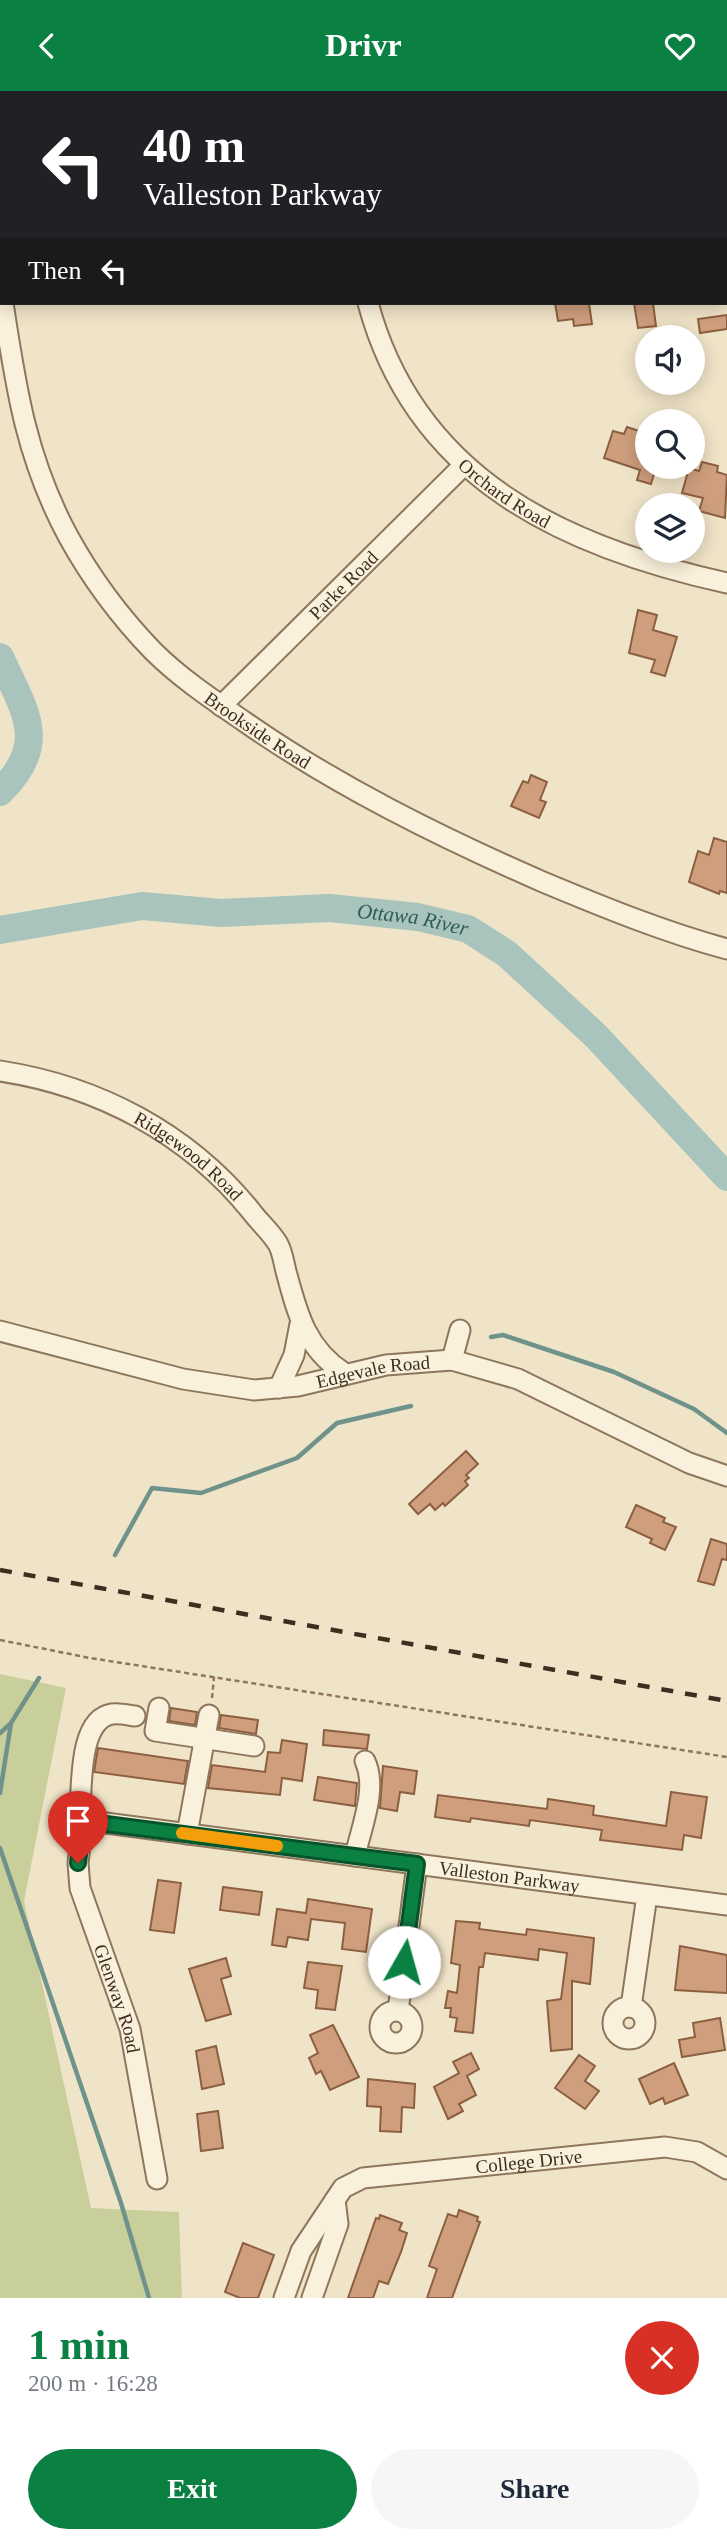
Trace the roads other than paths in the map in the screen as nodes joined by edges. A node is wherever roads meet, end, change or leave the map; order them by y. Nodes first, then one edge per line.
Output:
1 (3, 305) edge
2 (369, 305) edge
3 (464, 465) junction
4 (727, 583) edge
5 (222, 706) junction
6 (727, 949) edge
7 (0, 1071) edge
8 (300, 1324) junction
9 (460, 1330) dead end
10 (0, 1331) edge
11 (452, 1360) junction
12 (344, 1373) junction
13 (279, 1388) junction
14 (727, 1476) edge
15 (159, 1708) dead end
16 (209, 1715) road end
17 (135, 1716) dead end
18 (205, 1739) junction
19 (254, 1746) dead end
20 (365, 1761) dead end
21 (83, 1821) junction
22 (187, 1834) junction
23 (355, 1856) junction
24 (417, 1864) junction
25 (647, 1895) junction
26 (727, 1905) edge
27 (631, 2007) dead end
28 (398, 2011) dead end
29 (727, 2169) edge
30 (158, 2179) dead end
31 (335, 2200) junction
32 (284, 2298) edge
33 (312, 2298) edge

1 - 5 street, Brookside Road
2 - 3 street, Orchard Road
3 - 4 street, Orchard Road
3 - 5 street, Parke Road
5 - 6 street, Brookside Road
7 - 8 street, Ridgewood Road
8 - 12 street, Ridgewood Road
8 - 13 street, Ridgewood Road
9 - 11 street
10 - 13 street, Edgevale Road
11 - 12 street, Edgevale Road
11 - 14 street, Edgevale Road
12 - 13 street, Edgevale Road
15 - 18 street
16 - 18 street
17 - 21 street, Glenway Road
18 - 19 street
18 - 22 street
20 - 23 street
21 - 22 street, Valleston Parkway
21 - 30 street, Glenway Road
22 - 23 street, Valleston Parkway
23 - 24 street, Valleston Parkway
24 - 25 street, Valleston Parkway
24 - 28 street
25 - 26 street, Valleston Parkway
25 - 27 street
29 - 31 street, College Drive
31 - 32 street, College Drive
31 - 33 street

